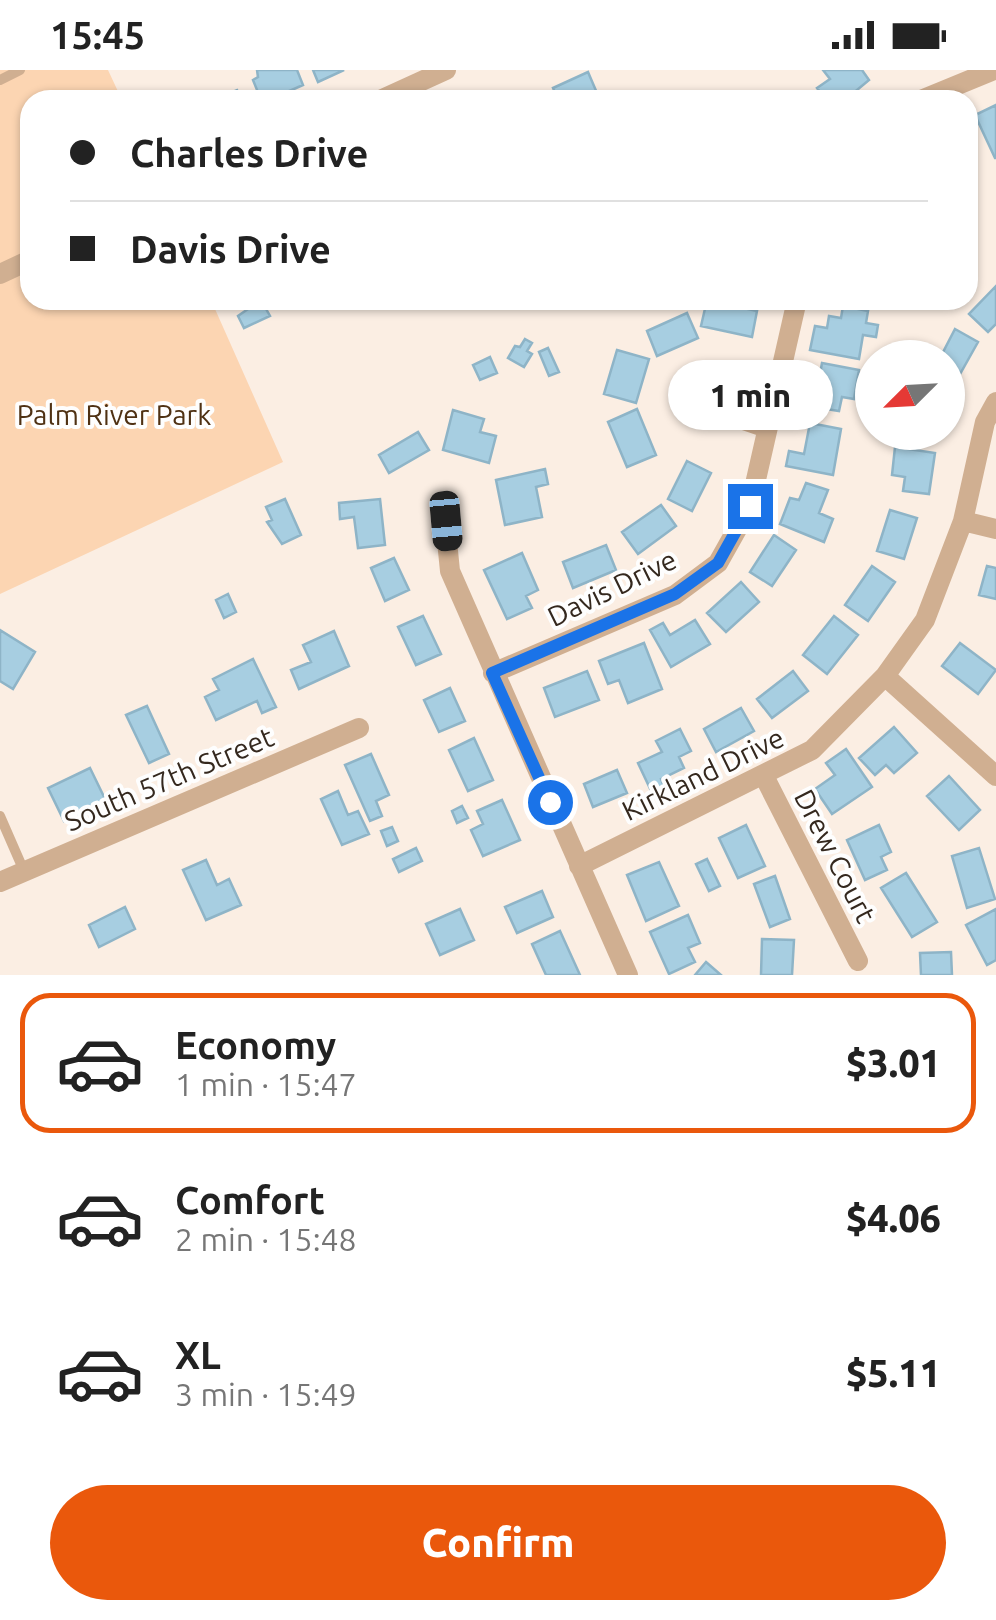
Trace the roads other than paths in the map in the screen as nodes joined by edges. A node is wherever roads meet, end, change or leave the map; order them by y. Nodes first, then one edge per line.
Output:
1 (20, 70) edge
2 (446, 70) edge
3 (994, 70) edge
4 (0, 80) edge
5 (402, 90) edge
6 (945, 90) edge
7 (796, 310) edge
8 (688, 401) dead end
9 (996, 402) edge
10 (767, 428) junction
11 (446, 521) dead end
12 (963, 522) junction
13 (996, 530) edge
14 (492, 673) junction
15 (884, 676) junction
16 (359, 728) dead end
17 (764, 776) junction
18 (996, 776) edge
19 (0, 816) edge
20 (579, 866) junction
21 (24, 871) junction
22 (0, 882) edge
23 (858, 961) dead end
24 (628, 975) edge

1 - 4 lane
2 - 5 street
3 - 6 street
7 - 10 street, Davis Drive
8 - 10 street
9 - 12 street, Kirkland Drive
10 - 14 street, Davis Drive
11 - 14 street
12 - 13 street
12 - 15 street, Kirkland Drive
14 - 20 street
15 - 17 street, Kirkland Drive
15 - 18 street
16 - 21 street, South 57th Street
17 - 20 street, Kirkland Drive
17 - 23 street, Drew Court
19 - 21 lane
20 - 24 street
21 - 22 street, South 57th Street

